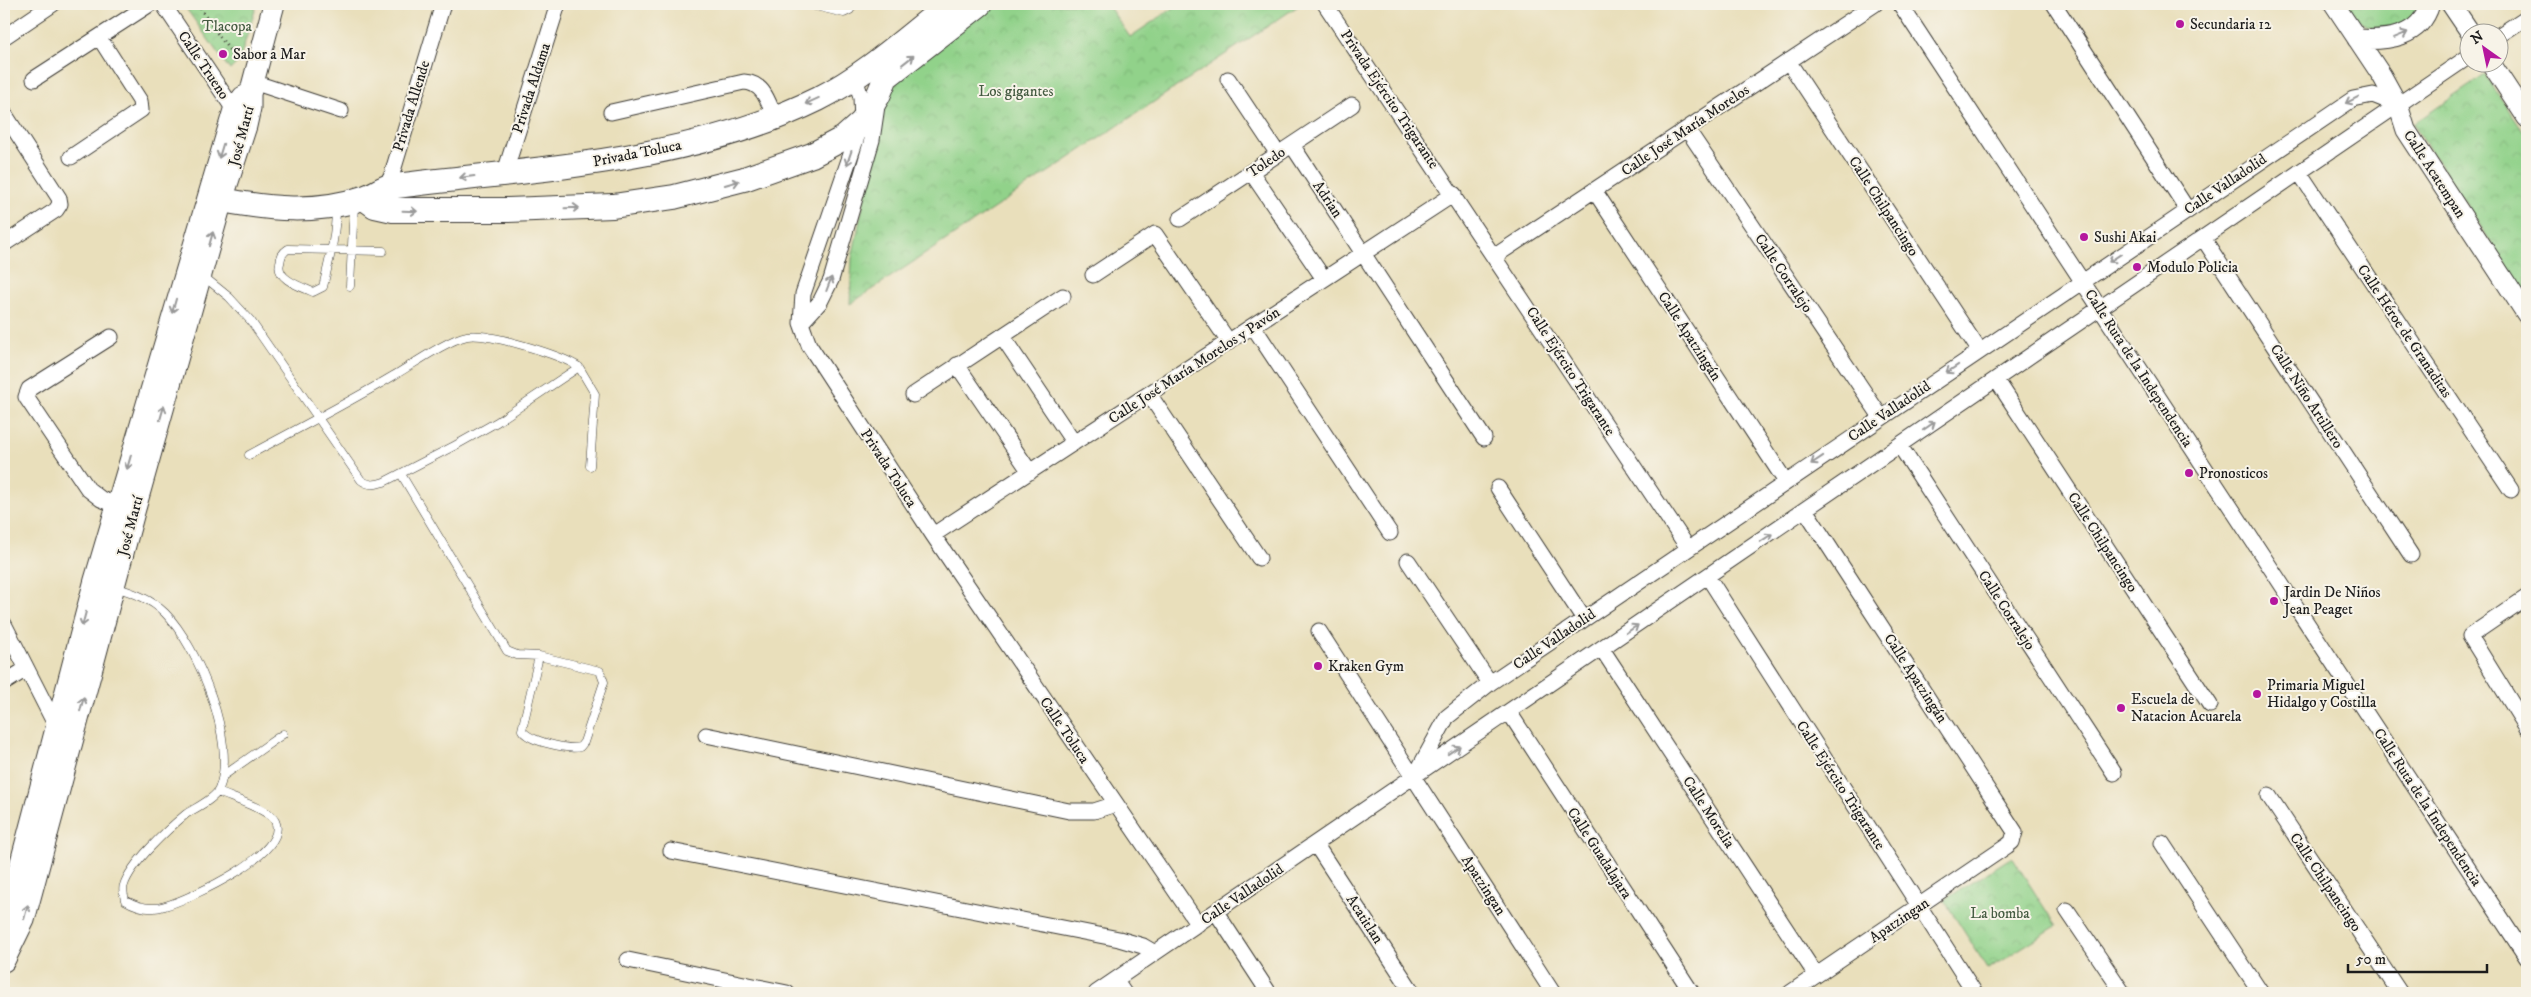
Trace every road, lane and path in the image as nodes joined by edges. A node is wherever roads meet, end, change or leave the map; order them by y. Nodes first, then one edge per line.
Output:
1 (54, 4) edge
2 (150, 4) edge
3 (163, 4) edge
4 (197, 4) edge
5 (274, 4) edge
6 (443, 4) edge
7 (558, 4) edge
8 (808, 4) edge
9 (852, 4) edge
10 (949, 4) edge
11 (980, 4) edge
12 (1325, 4) edge
13 (1875, 4) edge
14 (1900, 4) edge
15 (2054, 4) edge
16 (2334, 4) edge
17 (2430, 4) edge
18 (2451, 4) edge
19 (2527, 17) edge
20 (2463, 22) edge
21 (2508, 29) edge
22 (4, 37) edge
23 (98, 37) junction
24 (2357, 39) junction
25 (1788, 61) junction
26 (2458, 64) edge
27 (863, 72) junction
28 (2497, 72) edge
29 (34, 79) dead end
30 (1228, 79) dead end
31 (254, 80) junction
32 (878, 96) junction
33 (1352, 105) dead end
34 (2398, 105) junction
35 (341, 111) dead end
36 (611, 112) dead end
37 (4, 113) edge
38 (240, 118) junction
39 (775, 118) junction
40 (2527, 118) edge
41 (862, 122) junction
42 (1687, 128) junction
43 (1292, 145) junction
44 (1278, 154) junction
45 (71, 157) dead end
46 (505, 172) junction
47 (1251, 172) junction
48 (2299, 172) junction
49 (1594, 190) junction
50 (1454, 194) junction
51 (222, 200) junction
52 (365, 200) junction
53 (2187, 209) junction
54 (1180, 219) dead end
55 (2203, 238) junction
56 (4, 244) edge
57 (352, 251) junction
58 (383, 251) dead end
59 (332, 252) junction
60 (1364, 254) junction
61 (1495, 256) junction
62 (194, 270) junction
63 (1093, 276) dead end
64 (1324, 279) junction
65 (2082, 281) junction
66 (350, 286) dead end
67 (1063, 296) dead end
68 (2100, 308) junction
69 (2527, 315) edge
70 (801, 323) junction
71 (1253, 326) junction
72 (1002, 336) junction
73 (111, 337) dead end
74 (1229, 342) junction
75 (1979, 350) junction
76 (958, 365) junction
77 (579, 367) junction
78 (1996, 379) junction
79 (913, 394) dead end
80 (1149, 394) junction
81 (1881, 417) junction
82 (317, 418) junction
83 (1484, 438) dead end
84 (1074, 443) junction
85 (1900, 446) junction
86 (249, 455) dead end
87 (590, 466) dead end
88 (1030, 472) junction
89 (401, 474) junction
90 (1786, 482) junction
91 (1498, 488) dead end
92 (2511, 490) dead end
93 (125, 508) junction
94 (1806, 511) junction
95 (1390, 533) dead end
96 (933, 535) junction
97 (1688, 548) junction
98 (2411, 555) dead end
99 (1259, 558) dead end
100 (1408, 561) dead end
101 (1708, 577) junction
102 (104, 583) junction
103 (2527, 597) edge
104 (1584, 619) junction
105 (4, 624) edge
106 (1319, 631) dead end
107 (1602, 650) junction
108 (539, 656) junction
109 (26, 669) junction
110 (4, 683) edge
111 (1490, 683) junction
112 (2210, 705) dead end
113 (1509, 712) junction
114 (56, 728) junction
115 (2527, 728) edge
116 (283, 734) dead end
117 (706, 735) dead end
118 (71, 745) junction
119 (2114, 773) dead end
120 (223, 776) junction
121 (1414, 778) junction
122 (218, 792) junction
123 (2269, 796) dead end
124 (1116, 804) junction
125 (2162, 843) dead end
126 (1316, 845) junction
127 (2008, 846) joint
128 (671, 851) dead end
129 (1919, 907) junction
130 (2068, 910) dead end
131 (1216, 912) junction
132 (1198, 924) junction
133 (4, 926) edge
134 (1155, 953) junction
135 (4, 954) edge
136 (2527, 958) edge
137 (628, 960) dead end
138 (1816, 975) junction
139 (1115, 980) junction
140 (787, 993) edge
141 (1096, 993) edge
142 (1124, 993) edge
143 (1269, 993) edge
144 (1414, 993) edge
145 (1553, 993) edge
146 (1692, 993) edge
147 (1790, 993) edge
148 (1975, 993) edge
149 (2123, 993) edge
150 (2261, 993) edge
151 (2400, 993) edge

1 - 22 street
2 - 23 street
3 - 38 street, Calle Trueno
4 - 31 path
5 - 31 main road
6 - 52 street, Privada Allende
7 - 46 street, Privada Aldama
8 - 9 lane
10 - 27 main road
32 -> 11 main road, Privada Toluca
12 - 50 street, Privada Ejército Trigarante
13 - 25 street, Calle José María Morelos
14 - 65 street, Calle Ruta de la Independencia
15 - 53 street
16 - 24 street, Calle Acatempan
24 -> 17 street
18 - 20 street
19 - 21 street
23 - 29 street
23 - 45 street
24 - 34 street, Calle Acatempan
25 - 42 street, Calle José María Morelos
25 - 75 street, Calle Chilpancingo
26 - 34 street, Calle Valladolid
27 - 32 street
27 -> 39 main road, Privada Toluca
27 - 41 street, Privada Toluca
28 - 40 street
30 - 44 street
31 - 35 street
31 - 38 main road, José Martí
32 - 41 main road, Privada Toluca
70 -> 32 street
33 - 43 street, Toledo
34 - 48 street, Calle Valladolid
34 -> 53 street, Calle Valladolid
34 - 69 street, Calle Acatempan
36 - 39 street
37 - 56 street
38 - 51 main road, José Martí
38 -> 62 main road, José Martí
39 - 46 main road, Privada Toluca
52 -> 41 main road, Privada Toluca
41 -> 70 street, Privada Toluca
42 - 49 street, Calle José María Morelos
42 - 81 street, Calle Corralejo
43 - 44 street, Toledo
43 - 60 street, Adrian
44 - 47 street, Toledo
46 -> 52 main road, Privada Toluca
47 - 54 street, Toledo
47 - 64 street
48 - 55 street, Calle Valladolid
48 - 92 street, Calle Héroe de Granaditas
49 - 61 street, Calle José María Morelos
49 - 90 street, Calle Apatzingán
50 - 60 street, Calle José María Morelos y Pavón
50 - 61 street, Calle Ejército Trigarante
51 - 52 main road, Privada Toluca
62 -> 51 main road, José Martí
52 - 57 lane
52 - 59 lane
53 -> 65 street, Calle Valladolid
55 - 68 street, Calle Valladolid
55 - 98 street, Calle Niño Artillero
57 - 58 lane
57 - 59 lane
57 - 66 lane
59 - 59 lane
60 - 64 street, Calle José María Morelos y Pavón
60 - 83 street, Adrian
61 - 97 street, Calle Ejército Trigarante
62 - 82 lane
62 - 93 main road, José Martí
63 - 74 street
64 - 71 street, Calle José María Morelos y Pavón
65 - 68 street, Calle Ruta de la Independencia
65 - 75 street, Calle Valladolid
67 - 72 street
68 - 78 street, Calle Valladolid
68 - 136 street, Calle Ruta de la Independencia
70 - 96 street, Privada Toluca
71 - 74 street, Calle José María Morelos y Pavón
71 - 95 street
72 - 76 street
72 - 84 street
73 - 93 street
74 - 80 street, Calle José María Morelos y Pavón
75 -> 81 street, Calle Valladolid
76 - 79 street
76 - 88 street
77 - 82 lane
77 - 87 lane
77 - 89 lane
85 -> 78 street, Calle Valladolid
78 - 112 street, Calle Chilpancingo
80 - 84 street, Calle José María Morelos y Pavón
80 - 99 street
81 -> 90 street, Calle Valladolid
82 - 86 lane
82 - 89 lane
84 - 88 street, Calle José María Morelos y Pavón
85 - 94 street, Calle Valladolid
85 - 119 street, Calle Corralejo
88 - 96 street, Calle José María Morelos y Pavón
89 - 108 lane
90 - 97 street, Calle Valladolid
91 - 104 street
93 - 102 main road, José Martí
101 -> 94 street, Calle Valladolid
94 - 127 street, Calle Apatzingán
96 - 124 street, Calle Toluca
97 - 104 street, Calle Valladolid
100 - 111 street
107 -> 101 street, Calle Valladolid
101 - 129 street, Calle Ejército Trigarante
102 -> 114 main road, José Martí
118 -> 102 main road, José Martí
102 - 120 lane
103 - 115 street
104 - 111 street, Calle Valladolid
105 - 109 street
106 - 121 street, Apatzingan
107 - 113 street, Calle Valladolid
107 - 138 street, Calle Morelia
108 - 108 lane
109 - 110 street
109 - 114 street
111 - 121 street, Calle Valladolid
121 -> 113 street, Calle Valladolid
113 - 146 street, Calle Guadalajara
114 - 118 street
114 - 133 main road, José Martí
116 - 120 lane
117 - 124 street
135 -> 118 main road, José Martí
120 - 122 lane
121 - 126 street, Calle Valladolid
121 - 145 street, Apatzingan
122 - 122 lane
123 - 151 street, Calle Chilpancingo
124 - 132 street, Calle Toluca
125 - 150 street
126 - 131 street, Calle Valladolid
126 - 144 street, Acatitlan
127 - 129 street, Apatzingan
128 - 134 street
129 - 138 street, Apatzingan
129 - 148 street, Calle Ejército Trigarante
130 - 149 street
131 - 132 street, Calle Valladolid
131 - 143 street
132 - 134 street, Calle Valladolid
134 - 139 street, Calle Valladolid
137 - 140 street
138 - 147 street, Apatzingan
139 - 141 street, Calle Valladolid
139 - 142 street

